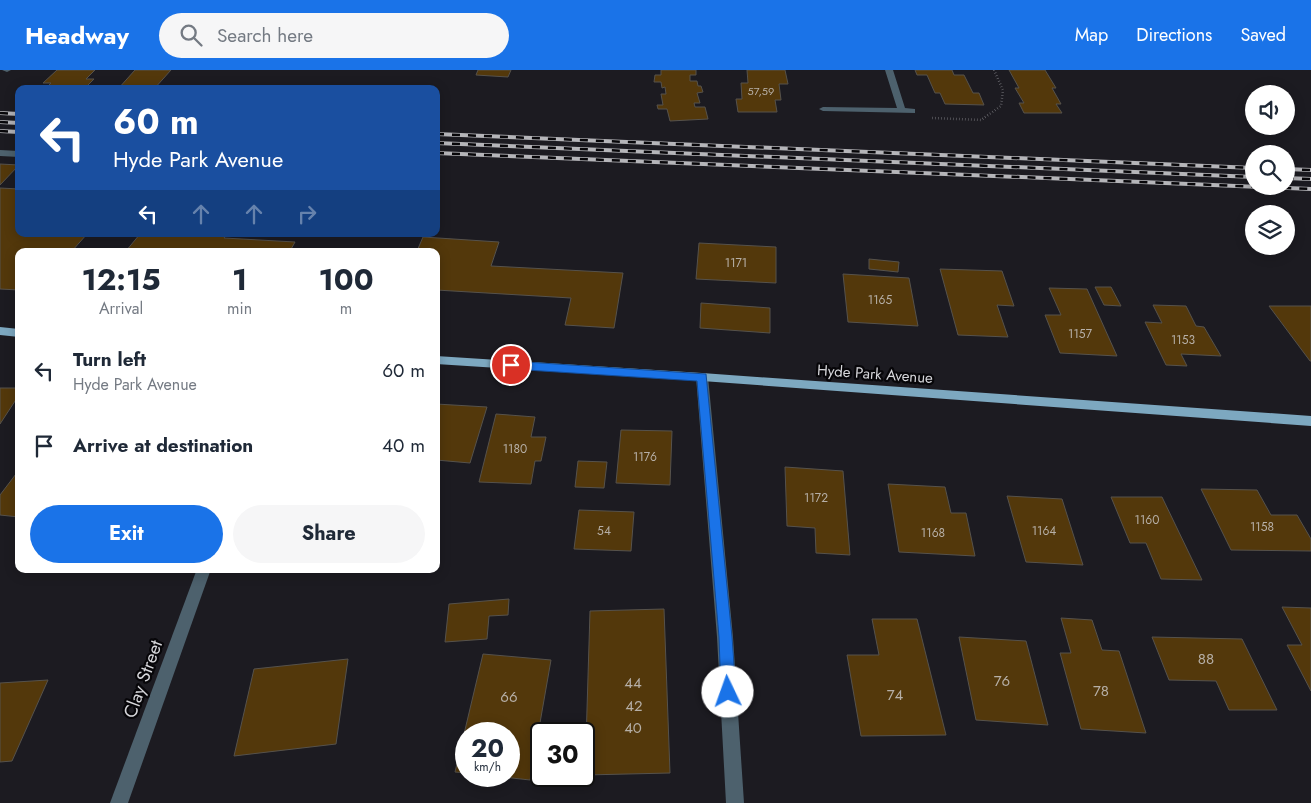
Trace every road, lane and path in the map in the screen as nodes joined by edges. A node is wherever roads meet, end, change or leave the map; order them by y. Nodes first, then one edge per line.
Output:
1 (889, 70) edge
2 (994, 70) edge
3 (823, 109) dead end
4 (902, 110) junction
5 (912, 111) joint
6 (0, 153) edge
7 (15, 154) edge
8 (0, 332) edge
9 (15, 333) edge
10 (440, 360) edge
11 (702, 377) junction
12 (1311, 421) edge
13 (203, 573) edge
14 (119, 803) edge
15 (735, 803) edge

1 - 4 street
2 - 5 path
3 - 4 street
4 - 5 street
6 - 7 street
8 - 9 main road
10 - 11 main road, Hyde Park Avenue
11 - 12 main road, Hyde Park Avenue
11 - 15 street
13 - 14 street, Clay Street

